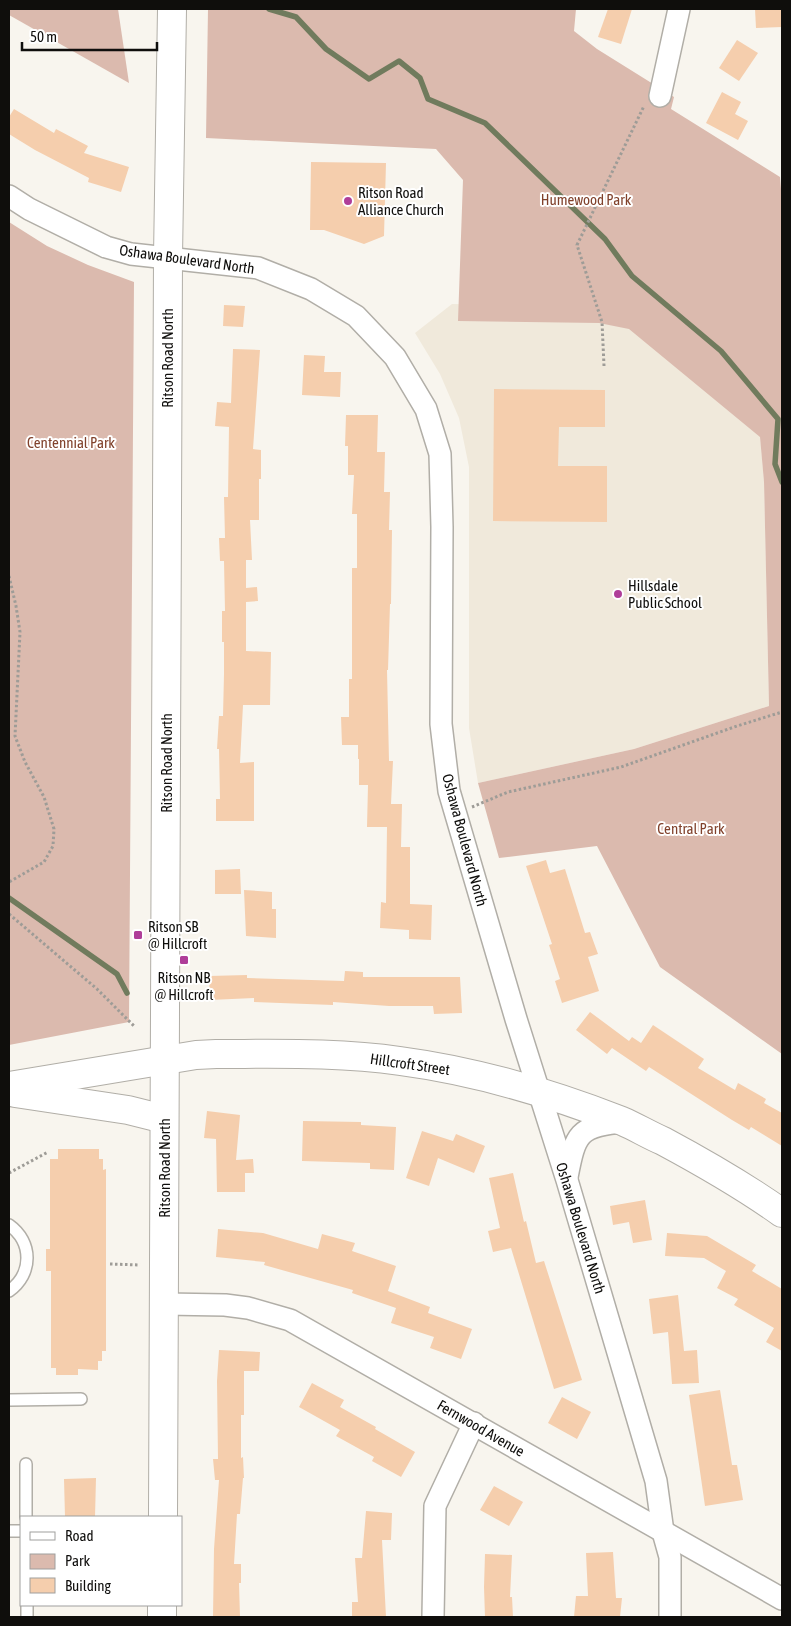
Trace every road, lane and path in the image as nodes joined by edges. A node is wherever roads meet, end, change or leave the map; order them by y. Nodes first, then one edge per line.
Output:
1 (172, 9) edge
2 (680, 9) edge
3 (660, 96) joint
4 (9, 196) edge
5 (168, 257) junction
6 (604, 366) dead end
7 (9, 576) edge
8 (782, 712) edge
9 (455, 814) junction
10 (9, 882) edge
11 (9, 914) edge
12 (134, 1026) dead end
13 (165, 1060) junction
14 (9, 1086) edge
15 (9, 1092) edge
16 (538, 1092) junction
17 (164, 1119) junction
18 (624, 1122) junction
19 (48, 1152) dead end
20 (9, 1173) edge
21 (567, 1180) junction
22 (782, 1213) edge
23 (9, 1225) edge
24 (110, 1264) dead end
25 (140, 1265) dead end
26 (9, 1291) edge
27 (165, 1304) junction
28 (81, 1399) dead end
29 (9, 1400) edge
30 (474, 1423) junction
31 (26, 1464) dead end
32 (26, 1516) edge
33 (163, 1516) edge
34 (663, 1532) junction
35 (782, 1599) edge
36 (433, 1617) edge
37 (670, 1617) edge

1 - 5 main road, Ritson Road North
2 - 3 street
3 - 6 path
4 - 5 street, Oshawa Boulevard North
5 - 9 street, Oshawa Boulevard North
5 - 13 main road, Ritson Road North
7 - 10 path
8 - 9 path
9 - 16 street, Oshawa Boulevard North
11 - 12 path
13 - 14 main road, Hillcroft Street
13 - 16 main road, Hillcroft Street
13 - 17 main road, Ritson Road North
15 - 17 main road
16 - 18 main road, Hillcroft Street
16 - 21 street, Oshawa Boulevard North
17 - 27 main road, Ritson Road North
18 - 21 street
18 - 22 main road, Hillcroft Street
19 - 20 path
21 - 34 street, Oshawa Boulevard North
23 - 26 lane
24 - 25 path
27 - 30 street, Fernwood Avenue
27 - 33 main road, Ritson Road North
28 - 29 lane
30 - 34 street, Fernwood Avenue
30 - 36 street
31 - 32 lane
34 - 35 street, Fernwood Avenue
34 - 37 street, Oshawa Boulevard North

